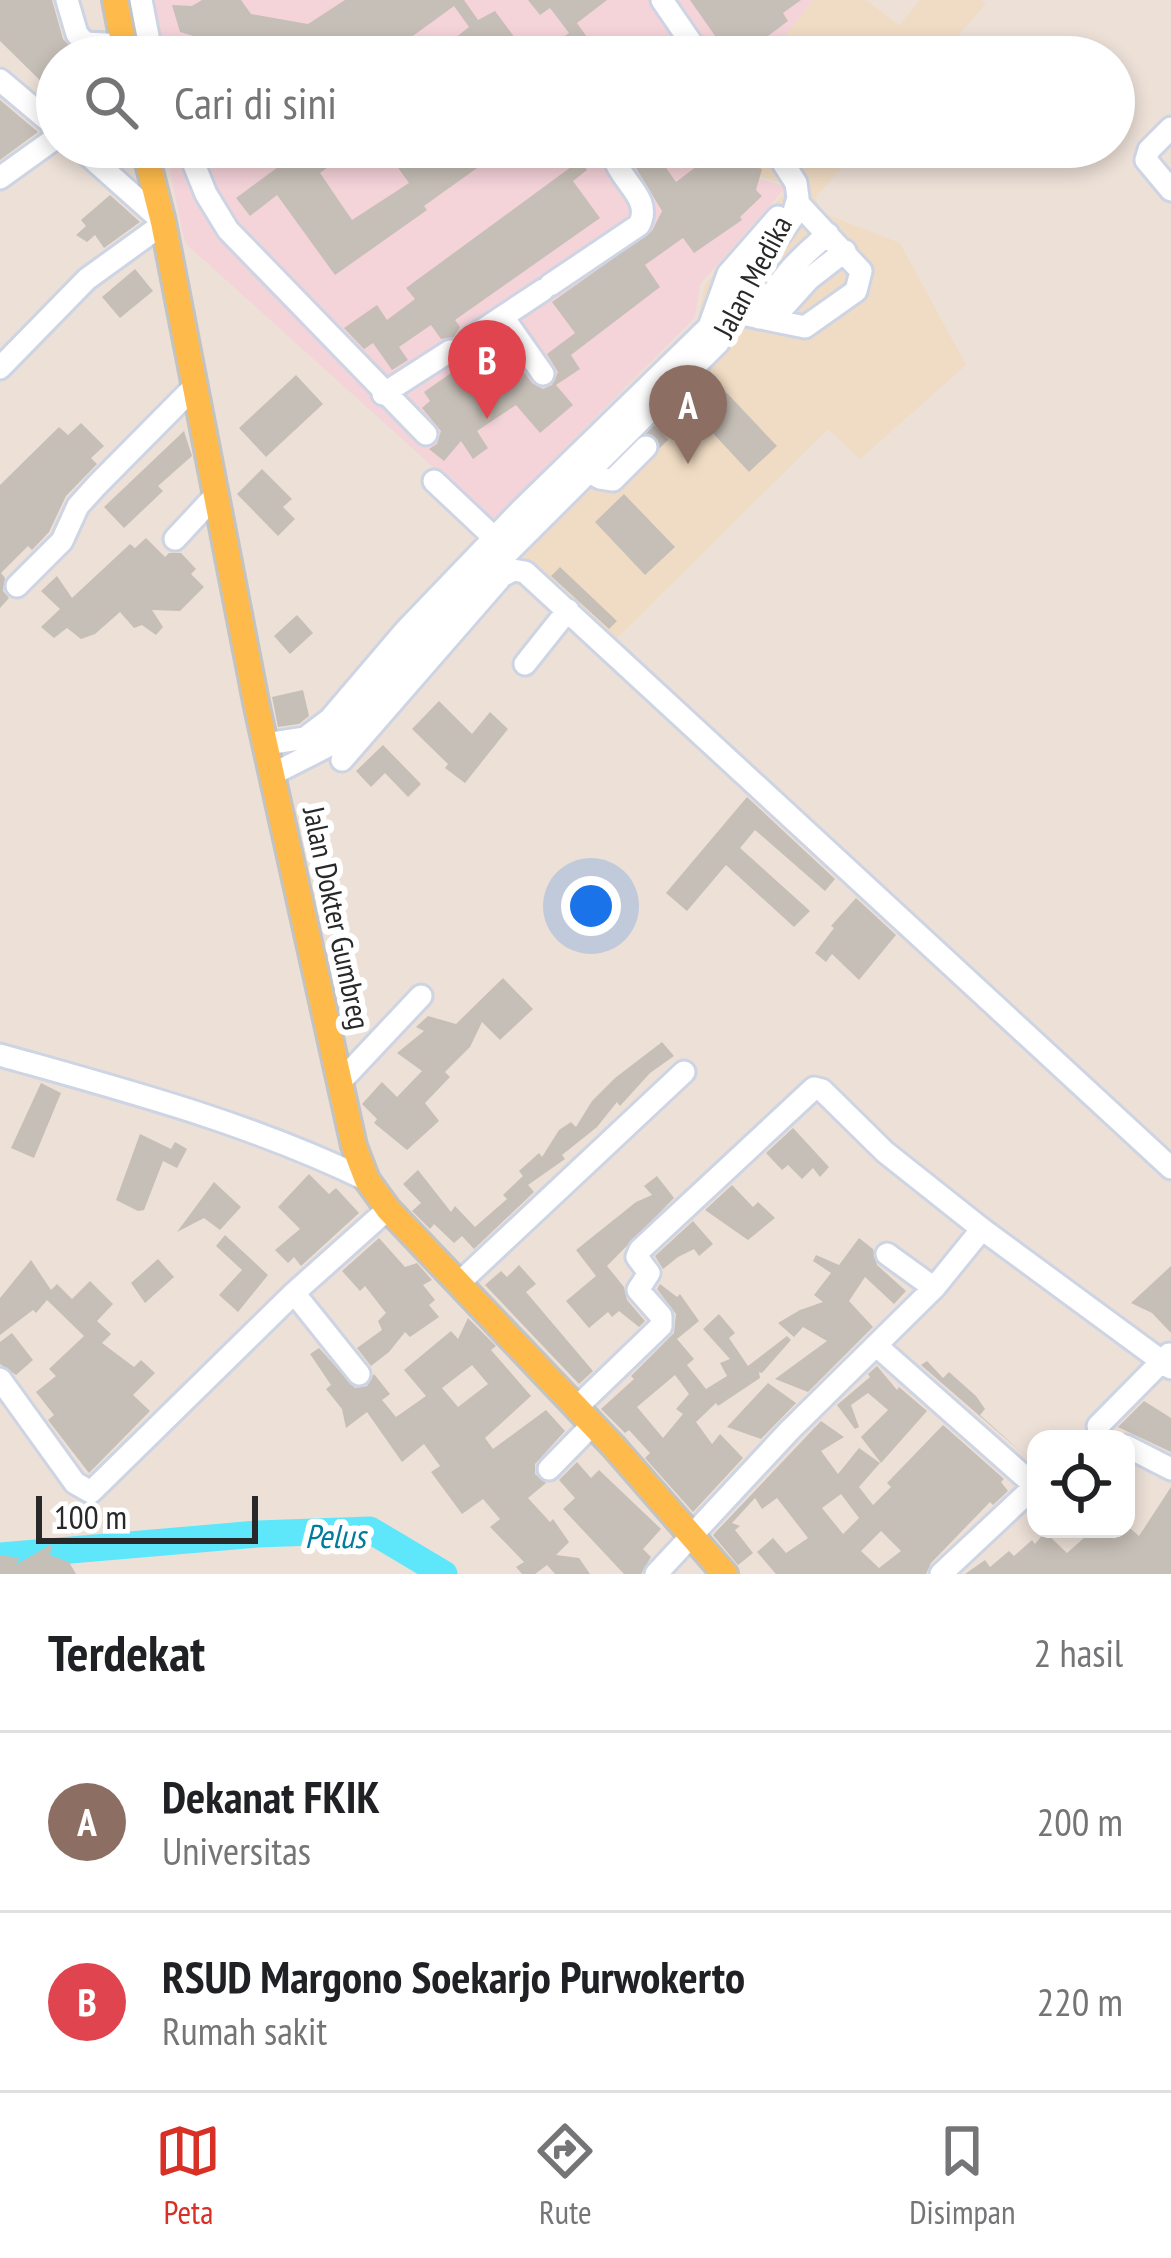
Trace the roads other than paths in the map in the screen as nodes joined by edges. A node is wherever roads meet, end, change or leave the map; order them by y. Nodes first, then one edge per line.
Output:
1 (67, 0) edge
2 (116, 0) edge
3 (141, 0) edge
4 (662, 0) edge
5 (79, 36) edge
6 (123, 36) edge
7 (148, 36) edge
8 (687, 36) edge
9 (0, 80) edge
10 (36, 110) edge
11 (1171, 128) edge
12 (36, 152) edge
13 (102, 168) edge
14 (149, 168) edge
15 (196, 168) edge
16 (616, 168) edge
17 (786, 168) edge
18 (0, 178) edge
19 (1171, 190) edge
20 (795, 205) junction
21 (163, 223) junction
22 (836, 242) junction
23 (724, 310) junction
24 (503, 317) junction
25 (766, 319) junction
26 (0, 368) edge
27 (543, 374) dead end
28 (195, 386) junction
29 (673, 387) junction
30 (383, 394) junction
31 (670, 422) tunnel mouth
32 (426, 434) dead end
33 (646, 447) tunnel mouth
34 (588, 471) junction
35 (434, 481) dead end
36 (214, 497) junction
37 (176, 539) dead end
38 (502, 544) junction
39 (17, 586) dead end
40 (568, 610) junction
41 (525, 664) dead end
42 (336, 726) junction
43 (266, 744) junction
44 (342, 760) dead end
45 (273, 774) junction
46 (421, 996) dead end
47 (0, 1055) edge
48 (684, 1072) dead end
49 (341, 1081) junction
50 (1171, 1168) edge
51 (367, 1180) junction
52 (388, 1209) junction
53 (982, 1229) junction
54 (887, 1254) dead end
55 (458, 1284) junction
56 (934, 1288) junction
57 (294, 1292) junction
58 (878, 1346) junction
59 (1163, 1363) edge
60 (359, 1374) dead end
61 (2, 1384) edge
62 (584, 1417) junction
63 (1104, 1430) edge
64 (1135, 1451) edge
65 (549, 1469) dead end
66 (1171, 1469) edge
67 (1027, 1478) edge
68 (1027, 1493) edge
69 (690, 1537) junction
70 (656, 1574) edge
71 (724, 1574) edge
72 (941, 1574) edge

1 - 5 street
2 - 6 main road
3 - 7 street
4 - 8 street
9 - 10 street
11 - 19 street
12 - 18 street
13 - 21 street
14 - 21 main road, Jalan Dokter Gumbreg
15 - 30 street
16 - 24 street
17 - 20 street
20 - 22 street
20 - 23 street, Jalan Medika
21 - 26 street
21 - 28 main road, Jalan Dokter Gumbreg
22 - 25 street
22 - 25 street
23 - 25 street
23 - 29 street, Jalan Medika
23 - 38 street, Jalan Medika
24 - 27 street
24 - 30 street
28 - 36 main road, Jalan Dokter Gumbreg
28 - 39 street
29 - 31 street
29 - 34 street, Jalan Medika
30 - 32 street
33 - 34 street
34 - 38 street, Jalan Medika
35 - 38 street
36 - 37 street
36 - 43 main road, Jalan Dokter Gumbreg
38 - 42 street, Jalan Medika
40 - 41 street
40 - 44 street
40 - 50 street
42 - 43 street, Jalan Medika
42 - 45 street, Jalan Medika
43 - 45 main road, Jalan Dokter Gumbreg
45 - 49 main road, Jalan Dokter Gumbreg
46 - 49 street
47 - 51 street
48 - 55 street
49 - 51 main road, Jalan Dokter Gumbreg
51 - 52 main road, Jalan Dokter Gumbreg
52 - 55 main road, Jalan Dokter Gumbreg
52 - 57 street
53 - 56 street
53 - 59 street
53 - 62 street
54 - 56 street
55 - 62 main road, Jalan Dokter Gumbreg
56 - 58 street
57 - 60 street
57 - 61 street
58 - 67 street
58 - 69 street
59 - 63 street
62 - 65 street
62 - 69 main road, Jalan Dokter Gumbreg
64 - 66 street
68 - 72 street
69 - 70 street
69 - 71 main road, Jalan Dokter Gumbreg

